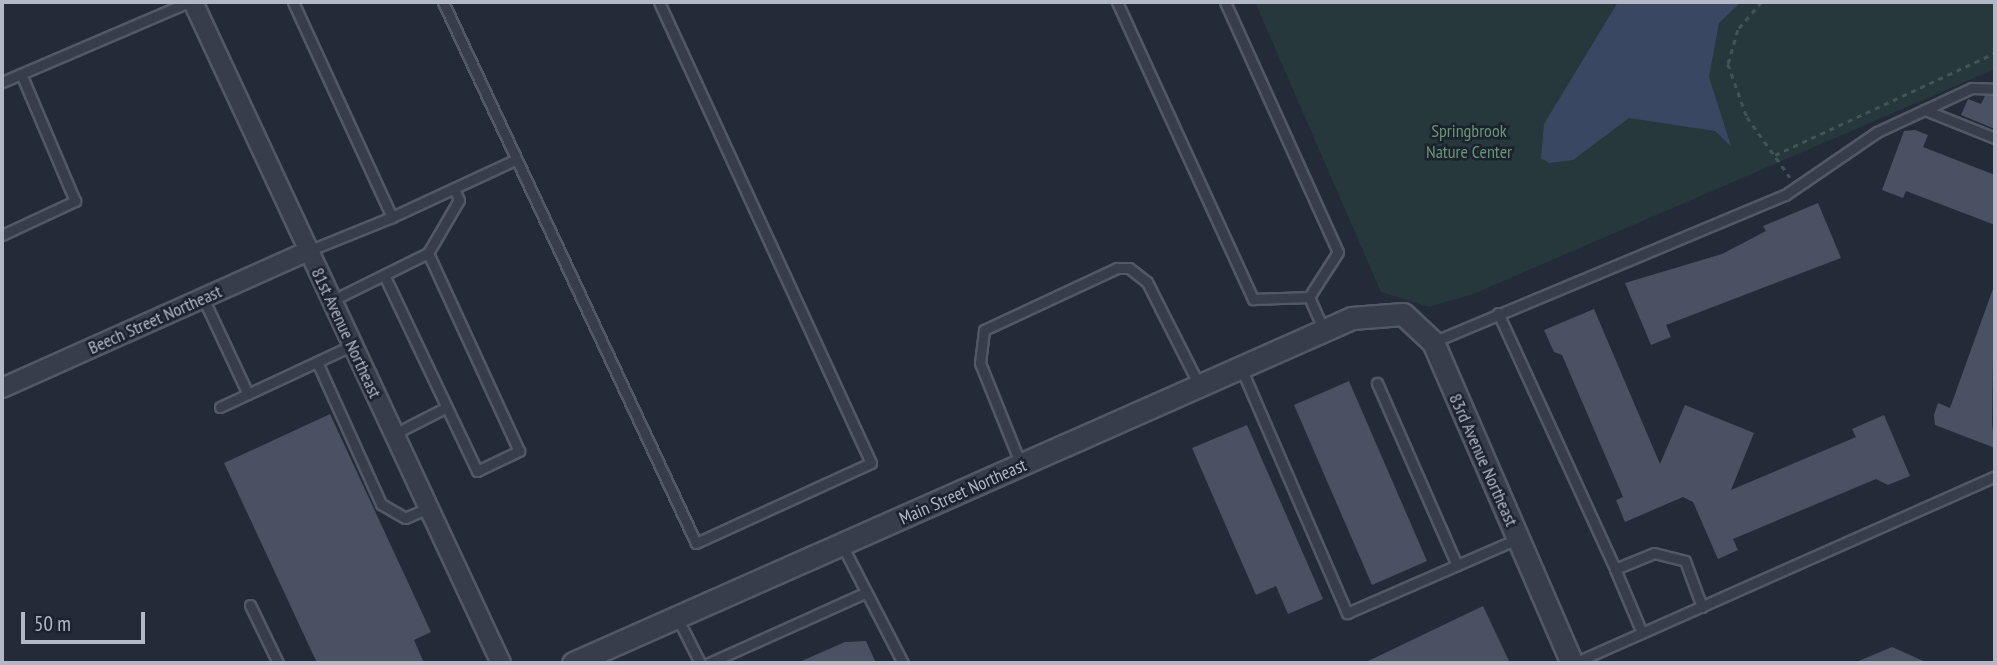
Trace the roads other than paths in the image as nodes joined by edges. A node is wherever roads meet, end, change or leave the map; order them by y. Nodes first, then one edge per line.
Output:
1 (191, 2) edge
2 (293, 2) edge
3 (443, 2) edge
4 (659, 2) edge
5 (1117, 2) edge
6 (1224, 2) edge
7 (21, 74) junction
8 (2, 82) edge
9 (1995, 89) edge
10 (1925, 110) junction
11 (1995, 138) edge
12 (515, 160) junction
13 (455, 191) junction
14 (392, 217) junction
15 (2, 234) edge
16 (308, 251) junction
17 (428, 253) junction
18 (384, 275) junction
19 (1309, 297) junction
20 (203, 298) junction
21 (331, 301) junction
22 (1498, 313) junction
23 (1352, 318) joint
24 (1324, 331) junction
25 (1433, 342) junction
26 (353, 345) junction
27 (317, 362) junction
28 (1241, 368) junction
29 (1377, 383) dead end
30 (1199, 386) junction
31 (2, 388) edge
32 (248, 394) junction
33 (220, 407) dead end
34 (447, 407) junction
35 (394, 434) junction
36 (1022, 466) junction
37 (1995, 476) edge
38 (428, 508) junction
39 (1518, 539) junction
40 (842, 545) junction
41 (1457, 565) junction
42 (1615, 569) junction
43 (865, 593) junction
44 (250, 606) dead end
45 (1702, 607) junction
46 (677, 617) junction
47 (1642, 633) junction
48 (278, 663) edge
49 (500, 663) edge
50 (573, 663) edge
51 (700, 663) edge
52 (709, 663) edge
53 (903, 663) edge
54 (1573, 663) edge

1 - 7 lane
1 - 16 street, 81st Avenue Northeast
2 - 14 lane
3 - 12 lane
4 - 12 lane
5 - 19 lane
6 - 19 lane
7 - 8 lane
7 - 15 lane
9 - 10 lane
10 - 11 lane
10 - 22 lane
12 - 13 lane
13 - 14 lane
13 - 17 lane
14 - 16 lane
16 - 20 street, Beech Street Northeast
16 - 21 street, 81st Avenue Northeast
17 - 18 lane
17 - 34 lane
18 - 21 lane
18 - 34 lane
19 - 24 lane
20 - 31 street, Beech Street Northeast
20 - 32 lane
21 - 26 street, 81st Avenue Northeast
22 - 25 lane
22 - 42 lane
23 - 24 street, Main Street Northeast
23 - 25 street, 83rd Avenue Northeast
24 - 28 street, Main Street Northeast
25 - 39 street, 83rd Avenue Northeast
26 - 27 lane
26 - 35 street, 81st Avenue Northeast
27 - 32 lane
27 - 38 lane
28 - 30 street, Main Street Northeast
28 - 41 lane
29 - 41 lane
30 - 36 street, Main Street Northeast
30 - 36 lane
32 - 33 lane
34 - 35 lane
35 - 38 street, 81st Avenue Northeast
36 - 40 street, Main Street Northeast
37 - 45 lane
38 - 49 street, 81st Avenue Northeast
39 - 41 lane
39 - 54 street, 83rd Avenue Northeast
40 - 43 lane
40 - 46 street, Main Street Northeast
42 - 45 lane
42 - 47 lane
43 - 52 lane
43 - 53 lane
44 - 48 lane
45 - 47 lane
46 - 50 street, Main Street Northeast
46 - 51 lane
47 - 54 lane

